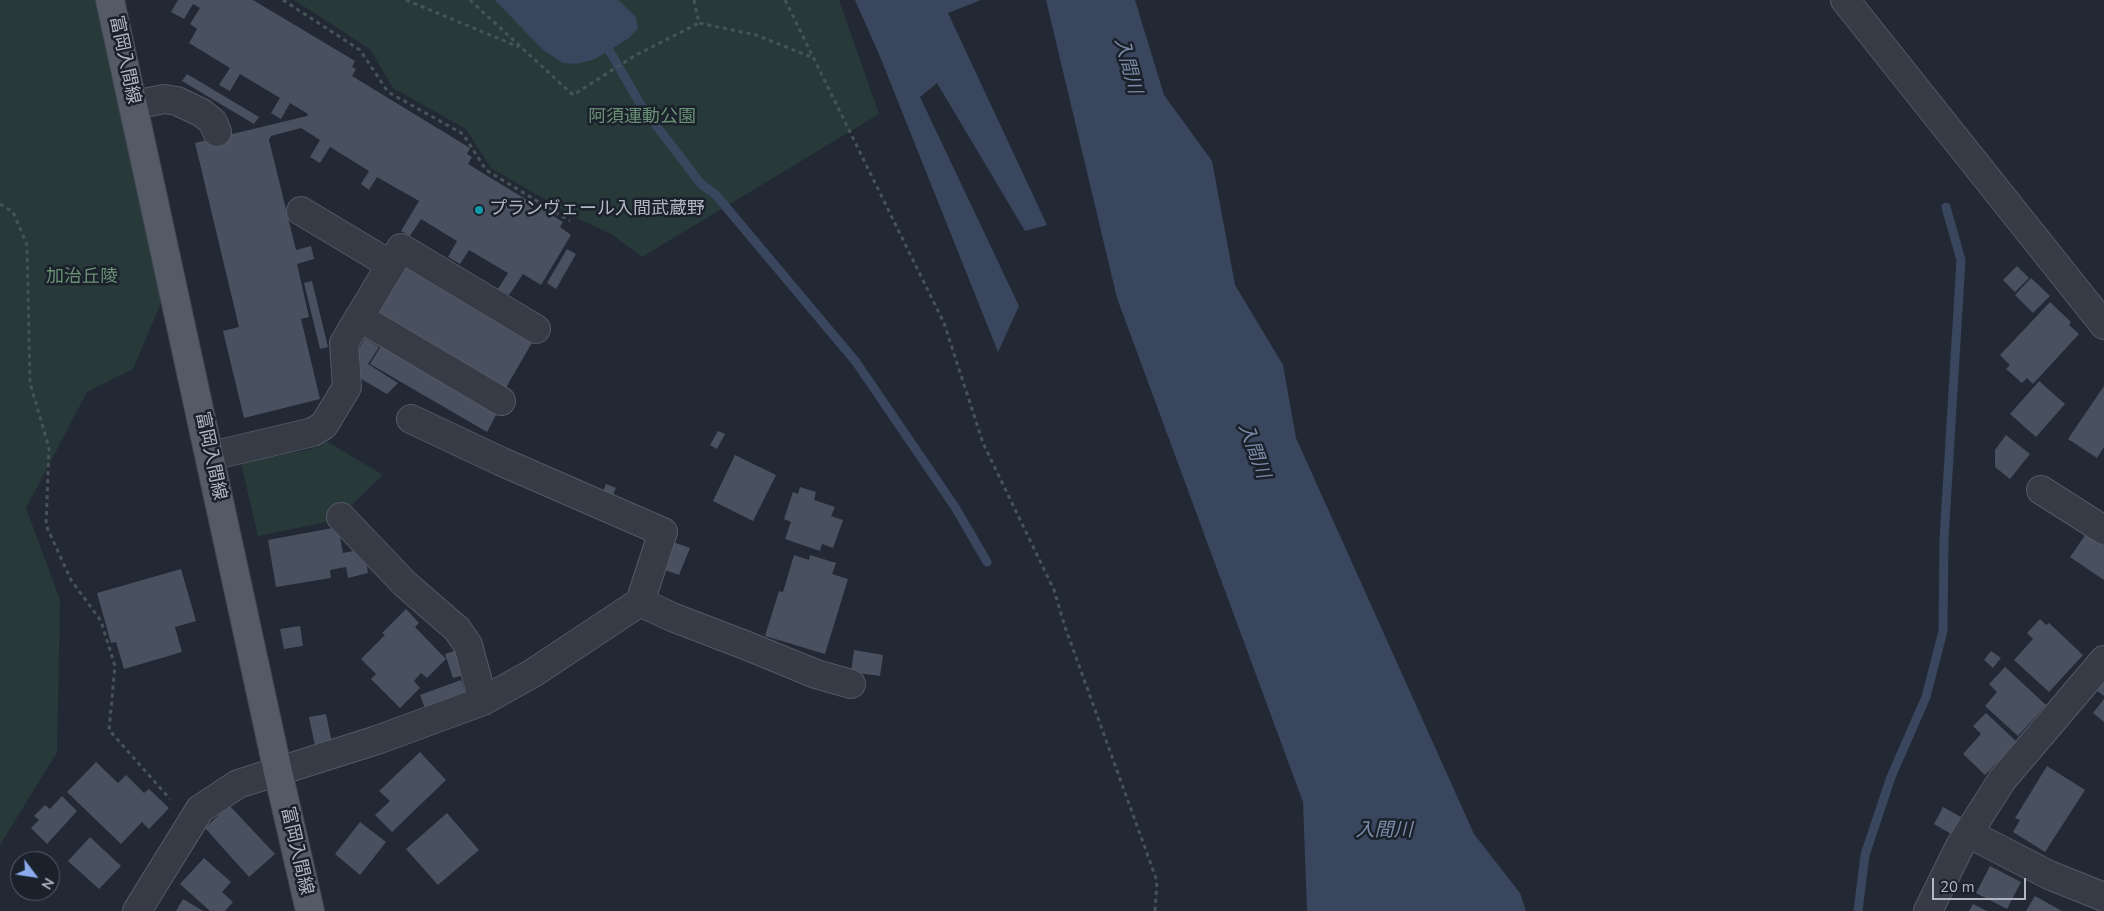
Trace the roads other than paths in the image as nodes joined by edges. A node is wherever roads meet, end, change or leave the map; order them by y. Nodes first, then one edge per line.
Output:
1 (110, 0) edge
2 (1844, 0) edge
3 (134, 105) junction
4 (217, 132) dead end
5 (301, 211) dead end
6 (391, 266) junction
7 (360, 317) junction
8 (2104, 325) edge
9 (536, 329) dead end
10 (501, 401) dead end
11 (411, 419) dead end
12 (211, 456) junction
13 (2041, 490) dead end
14 (341, 517) dead end
15 (2104, 530) edge
16 (640, 602) junction
17 (2104, 660) edge
18 (851, 684) dead end
19 (483, 701) junction
20 (278, 772) junction
21 (1968, 833) junction
22 (2091, 900) edge
23 (137, 911) edge
24 (310, 911) edge
25 (1928, 911) edge

1 - 3 main road, 富岡入間線
2 - 8 street
3 - 4 street
3 - 12 main road, 富岡入間線
5 - 6 street
6 - 7 street
6 - 9 street
7 - 10 street
7 - 12 street
11 - 16 street
12 - 20 main road, 富岡入間線
13 - 15 street
14 - 19 street
16 - 18 street
16 - 19 street
17 - 21 street
19 - 20 street
20 - 23 street
20 - 24 main road, 富岡入間線
21 - 22 street
21 - 25 street

